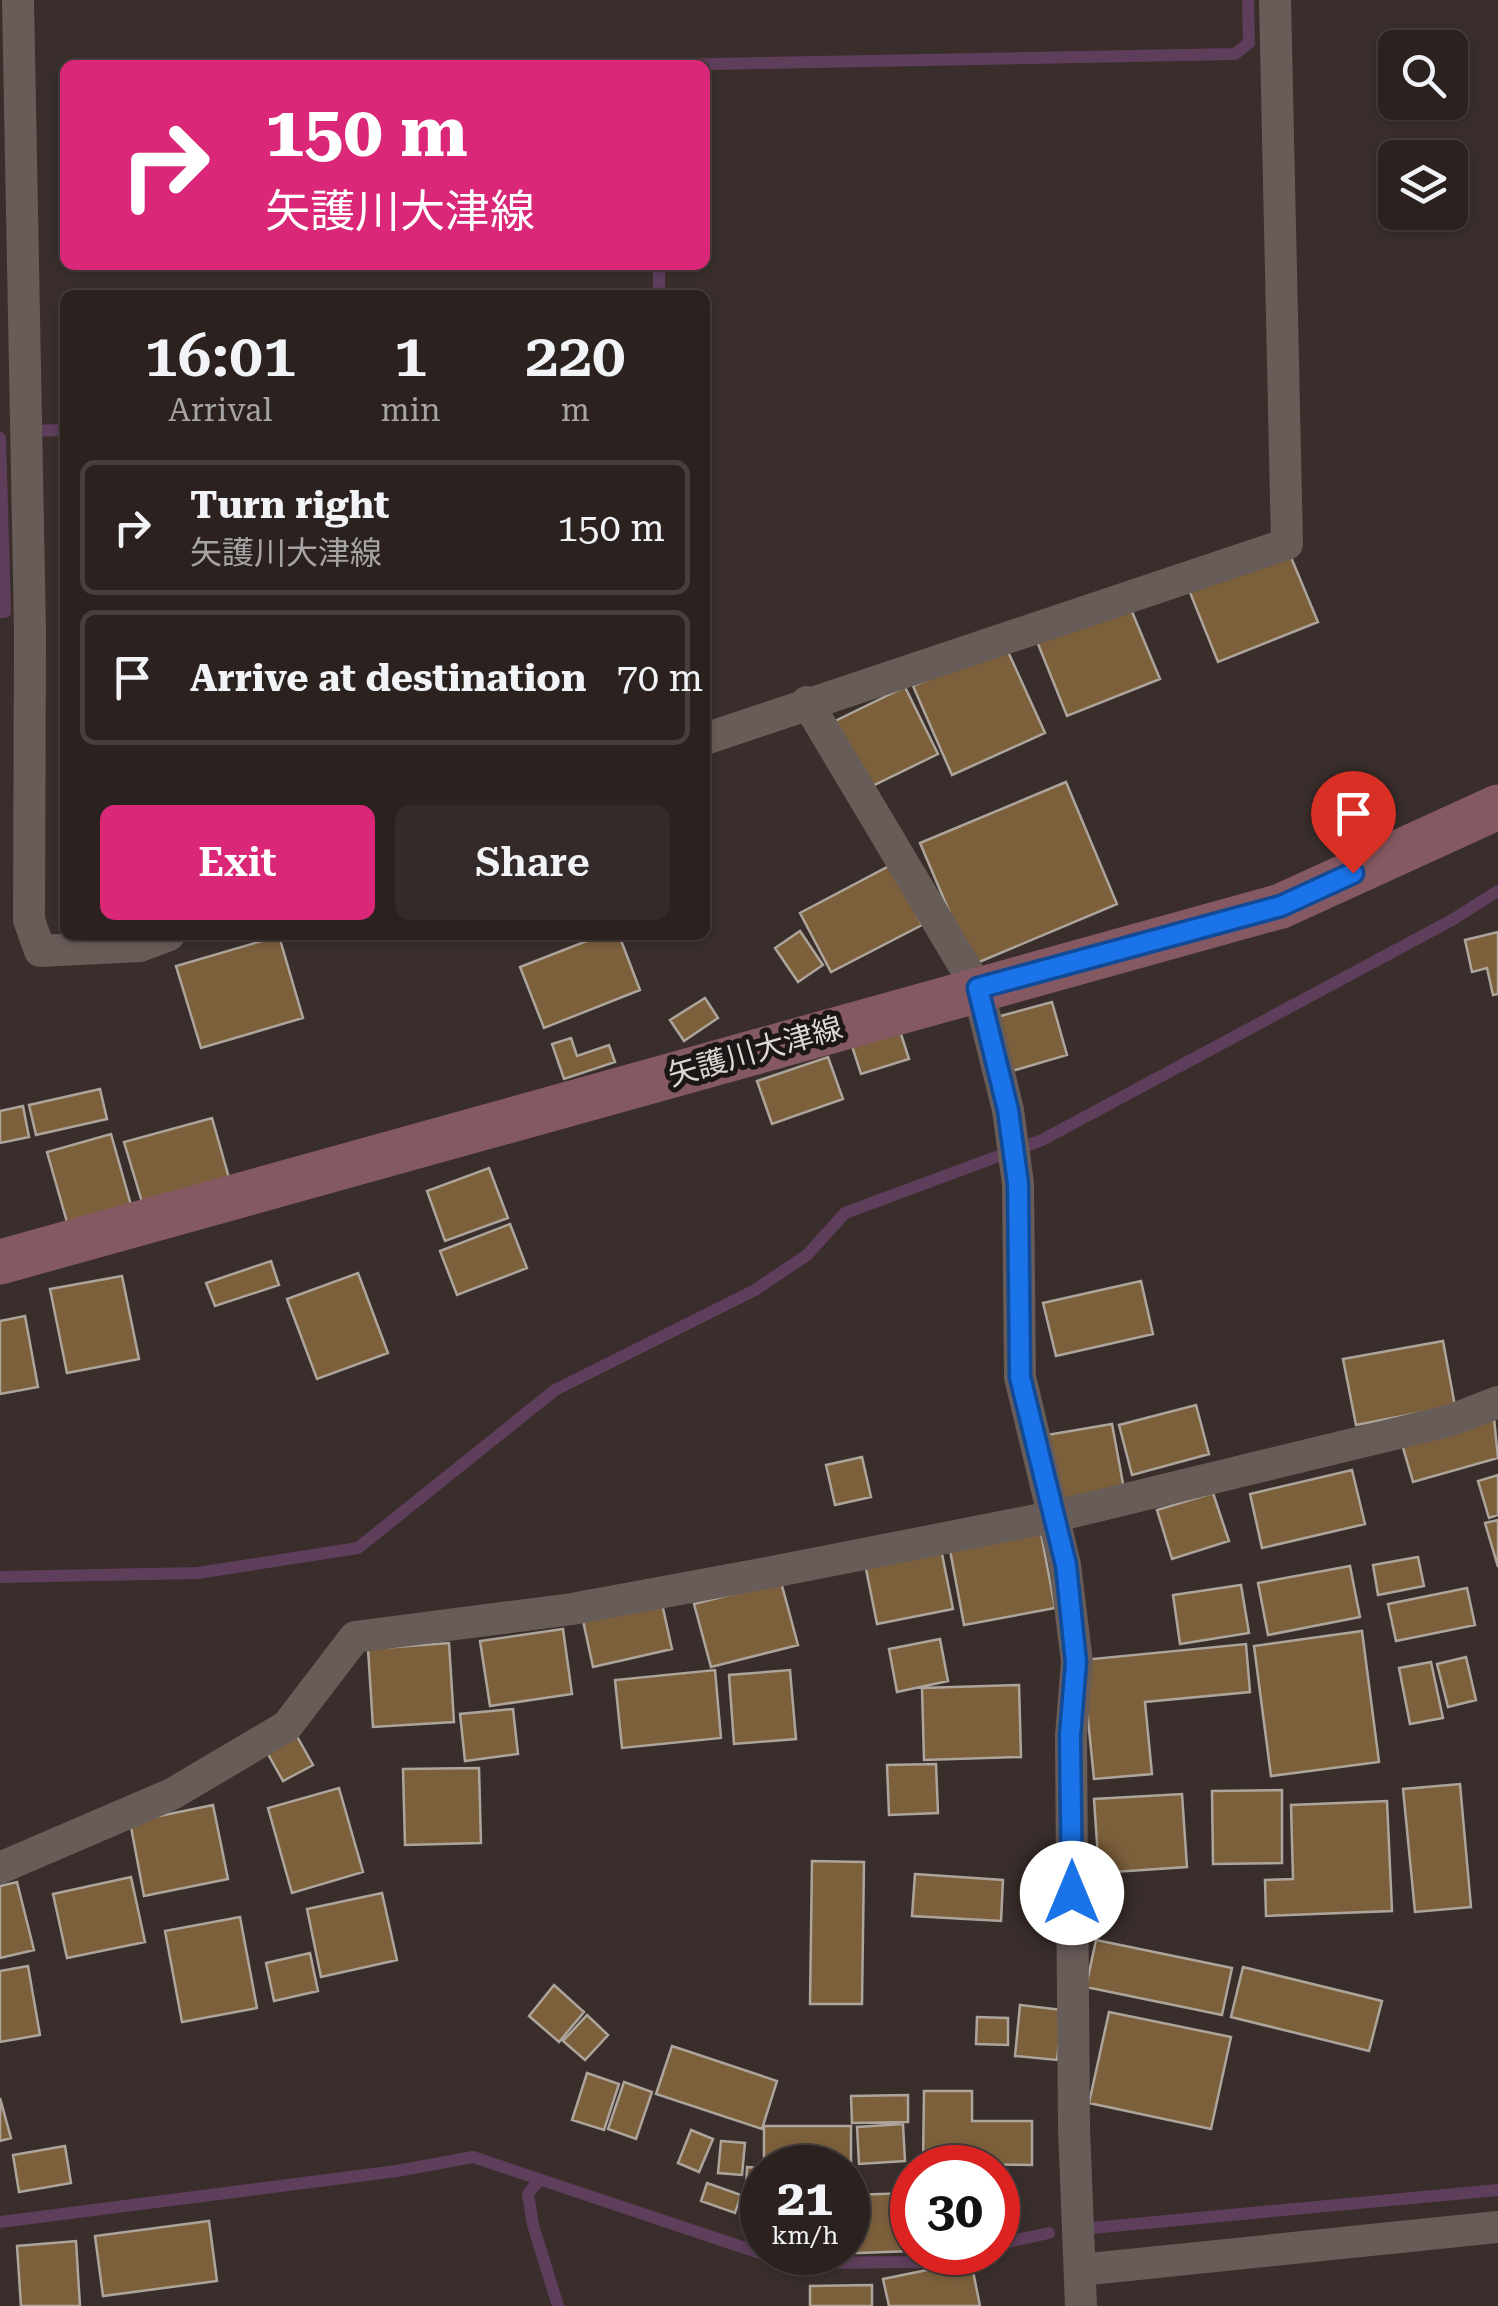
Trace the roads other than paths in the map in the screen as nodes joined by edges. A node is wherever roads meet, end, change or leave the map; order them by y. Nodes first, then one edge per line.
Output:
1 (18, 0) edge
2 (1275, 0) edge
3 (15, 633) edge
4 (807, 702) junction
5 (710, 738) edge
6 (1498, 807) edge
7 (156, 940) edge
8 (978, 988) junction
9 (0, 1262) edge
10 (1498, 1402) edge
11 (1052, 1517) junction
12 (0, 1868) edge
13 (1498, 2226) edge
14 (1080, 2270) junction
15 (1080, 2306) edge

1 - 3 street
2 - 4 street
3 - 7 street
4 - 5 street
4 - 8 street
6 - 8 main road, 矢護川大津線
8 - 9 main road, 矢護川大津線
8 - 11 street
10 - 11 street
11 - 12 street
11 - 14 street
13 - 14 street
14 - 15 street

